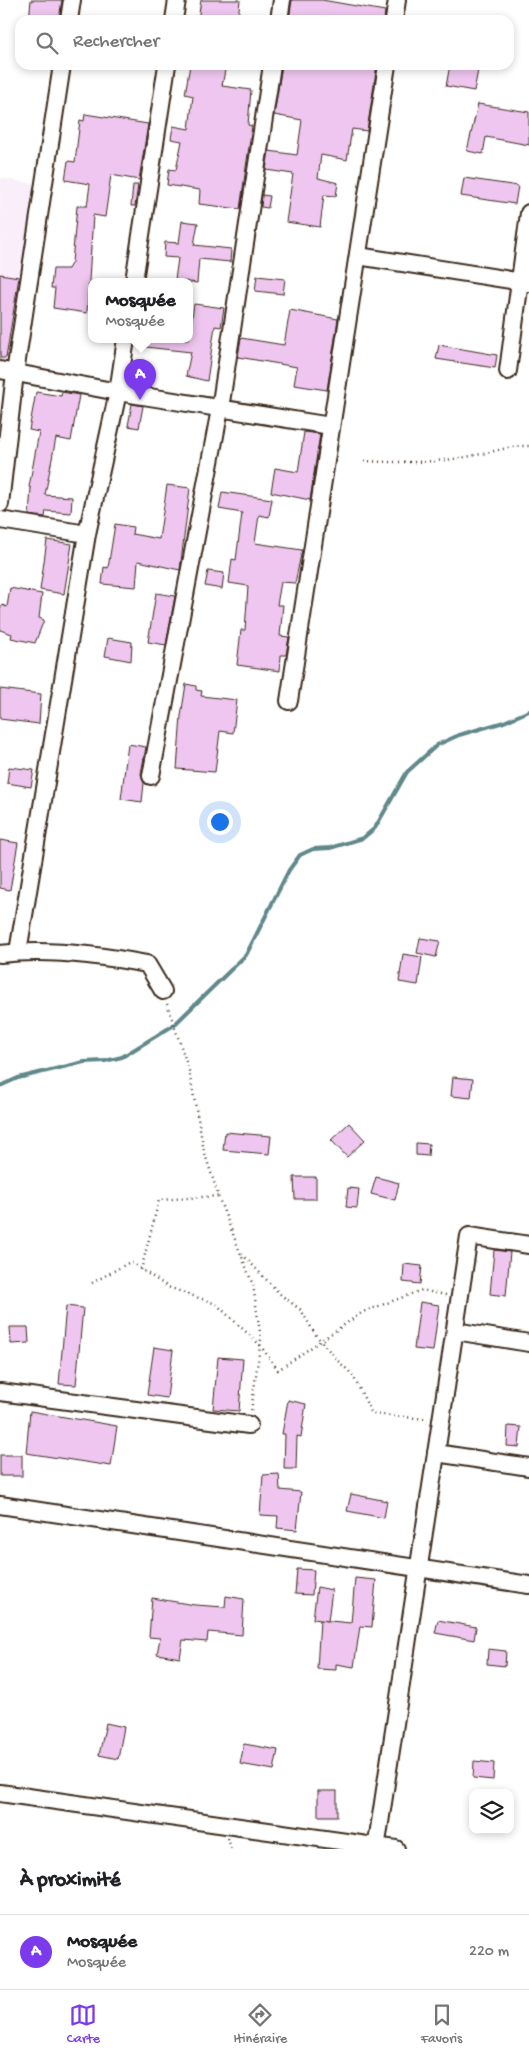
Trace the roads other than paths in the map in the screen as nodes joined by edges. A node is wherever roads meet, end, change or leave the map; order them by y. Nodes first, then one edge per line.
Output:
1 (72, 0) edge
2 (176, 0) edge
3 (282, 0) edge
4 (397, 0) edge
5 (70, 15) edge
6 (174, 15) edge
7 (280, 15) edge
8 (395, 15) edge
9 (61, 70) edge
10 (166, 70) edge
11 (271, 70) edge
12 (386, 70) edge
13 (529, 213) edge
14 (358, 256) junction
15 (134, 278) edge
16 (524, 282) edge
17 (125, 343) edge
18 (7, 371) edge
19 (508, 371) dead end
20 (118, 392) junction
21 (220, 409) junction
22 (332, 426) junction
23 (0, 504) edge
24 (0, 520) edge
25 (87, 534) junction
26 (289, 701) dead end
27 (151, 776) dead end
28 (18, 952) junction
29 (0, 954) edge
30 (163, 990) road end
31 (529, 1245) edge
32 (455, 1331) junction
33 (529, 1343) edge
34 (0, 1392) edge
35 (249, 1425) road end
36 (436, 1453) junction
37 (529, 1467) edge
38 (0, 1505) edge
39 (419, 1568) junction
40 (529, 1585) edge
41 (0, 1793) edge
42 (377, 1848) edge
43 (396, 1849) edge

1 - 5 street
2 - 6 street
3 - 7 street
4 - 8 street
9 - 18 street
10 - 15 street
11 - 21 street
12 - 14 street
13 - 16 street
14 - 16 street
14 - 22 street
16 - 19 street
17 - 20 street
18 - 20 street
18 - 23 street
20 - 21 street
20 - 25 street
21 - 22 street
21 - 27 street
22 - 26 street
24 - 25 street
25 - 28 street
28 - 29 street
28 - 30 street
31 - 32 street
32 - 33 street
32 - 36 street
34 - 35 street
36 - 37 street
36 - 39 street
38 - 39 street
39 - 40 street
39 - 42 street
41 - 42 street
42 - 43 street

